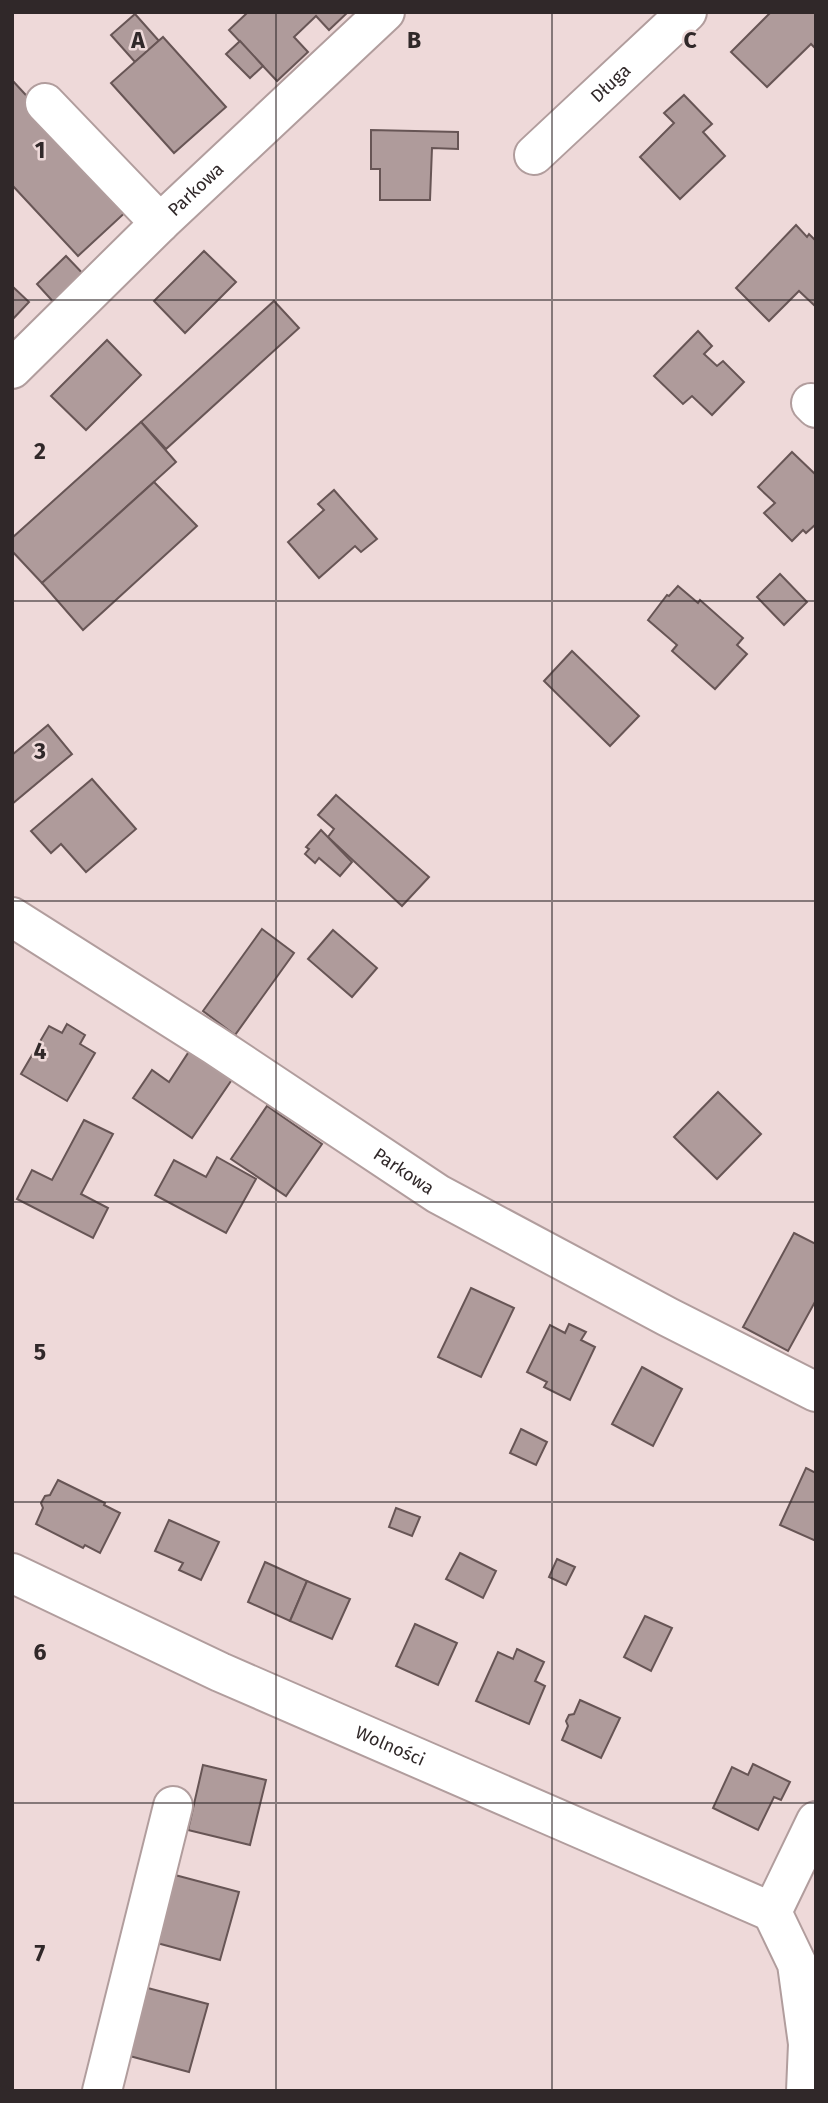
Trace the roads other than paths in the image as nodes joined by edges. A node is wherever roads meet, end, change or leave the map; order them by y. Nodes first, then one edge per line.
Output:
1 (384, 12) edge
2 (687, 12) edge
3 (46, 103) dead end
4 (534, 155) dead end
5 (160, 223) junction
6 (12, 369) edge
7 (12, 917) edge
8 (816, 1392) edge
9 (12, 1573) edge
10 (173, 1806) dead end
11 (816, 1821) edge
12 (772, 1912) junction
13 (102, 2091) edge
14 (806, 2091) edge

1 - 5 street, Parkowa
2 - 4 street, Długa
3 - 5 street
5 - 6 street, Parkowa
7 - 8 street, Parkowa
9 - 12 street, Wolności
10 - 13 street
11 - 12 street
12 - 14 street

